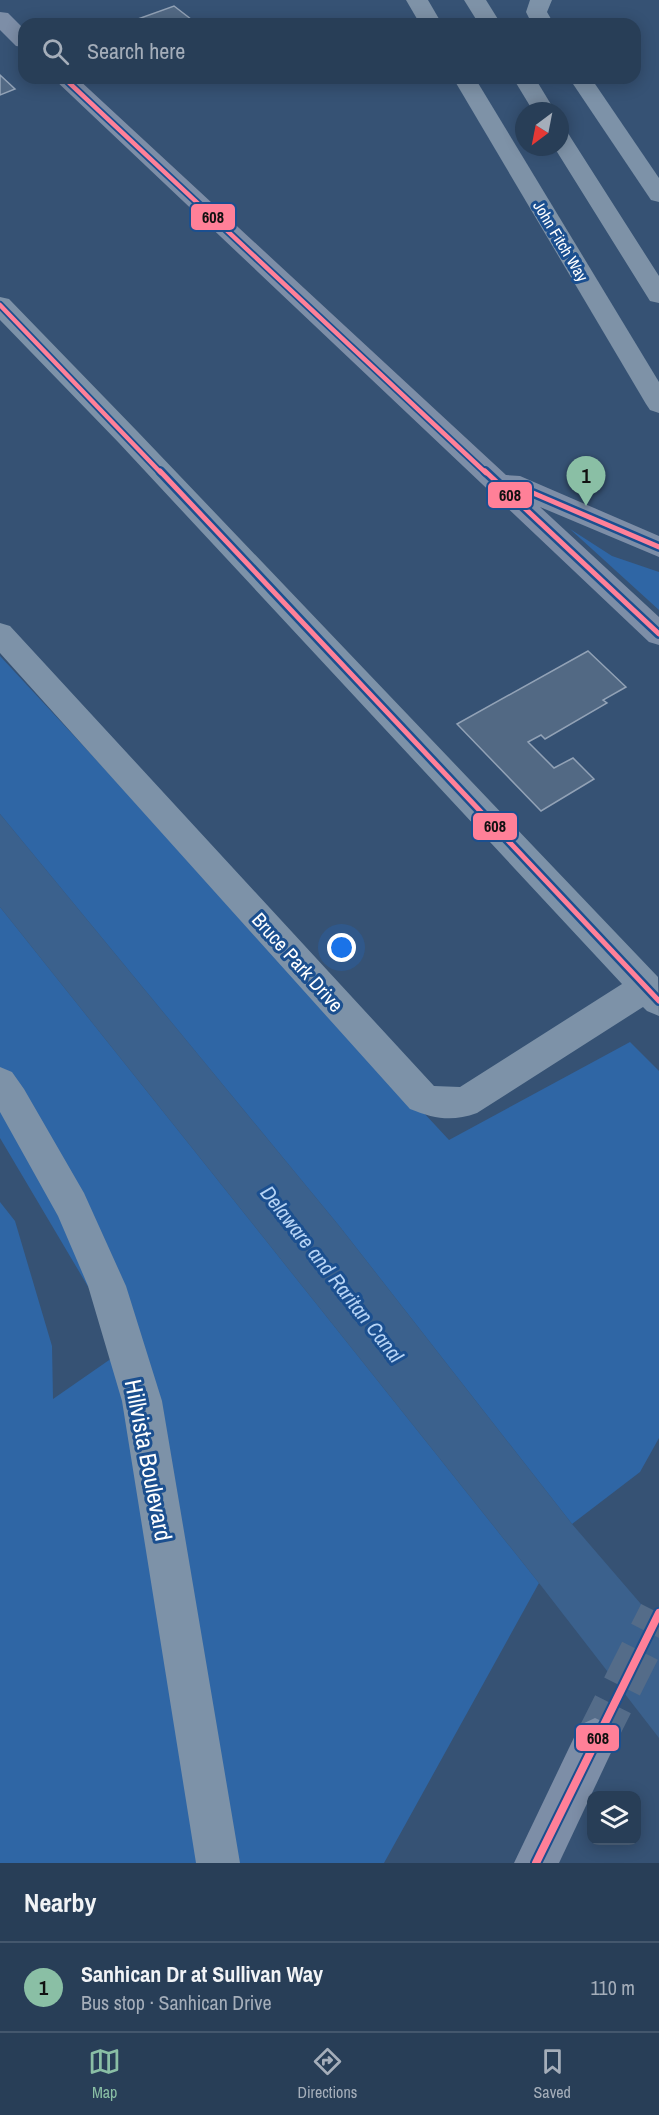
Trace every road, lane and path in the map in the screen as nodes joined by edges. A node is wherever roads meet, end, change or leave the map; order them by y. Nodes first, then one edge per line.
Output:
1 (417, 0) edge
2 (475, 0) edge
3 (541, 0) edge
4 (0, 18) edge
5 (428, 18) edge
6 (486, 18) edge
7 (540, 18) edge
8 (18, 34) edge
9 (70, 84) edge
10 (468, 84) edge
11 (528, 84) edge
12 (584, 84) edge
13 (539, 102) edge
14 (569, 152) edge
15 (659, 195) edge
16 (659, 295) edge
17 (0, 305) edge
18 (659, 404) edge
19 (490, 474) junction
20 (659, 547) edge
21 (0, 634) edge
22 (659, 634) edge
23 (652, 994) edge
24 (0, 1083) edge
25 (596, 1740) tunnel mouth
26 (219, 1863) edge
27 (536, 1863) edge

1 - 5 highway
2 - 6 highway
3 - 7 street
4 - 8 main road
9 - 19 main road
10 - 18 highway, John Fitch Way
11 - 13 highway
12 - 15 street
14 - 16 highway
17 - 23 street
19 - 20 main road
19 - 22 main road
21 - 23 street, Bruce Park Drive
24 - 26 street, Hillvista Boulevard
25 - 27 main road

